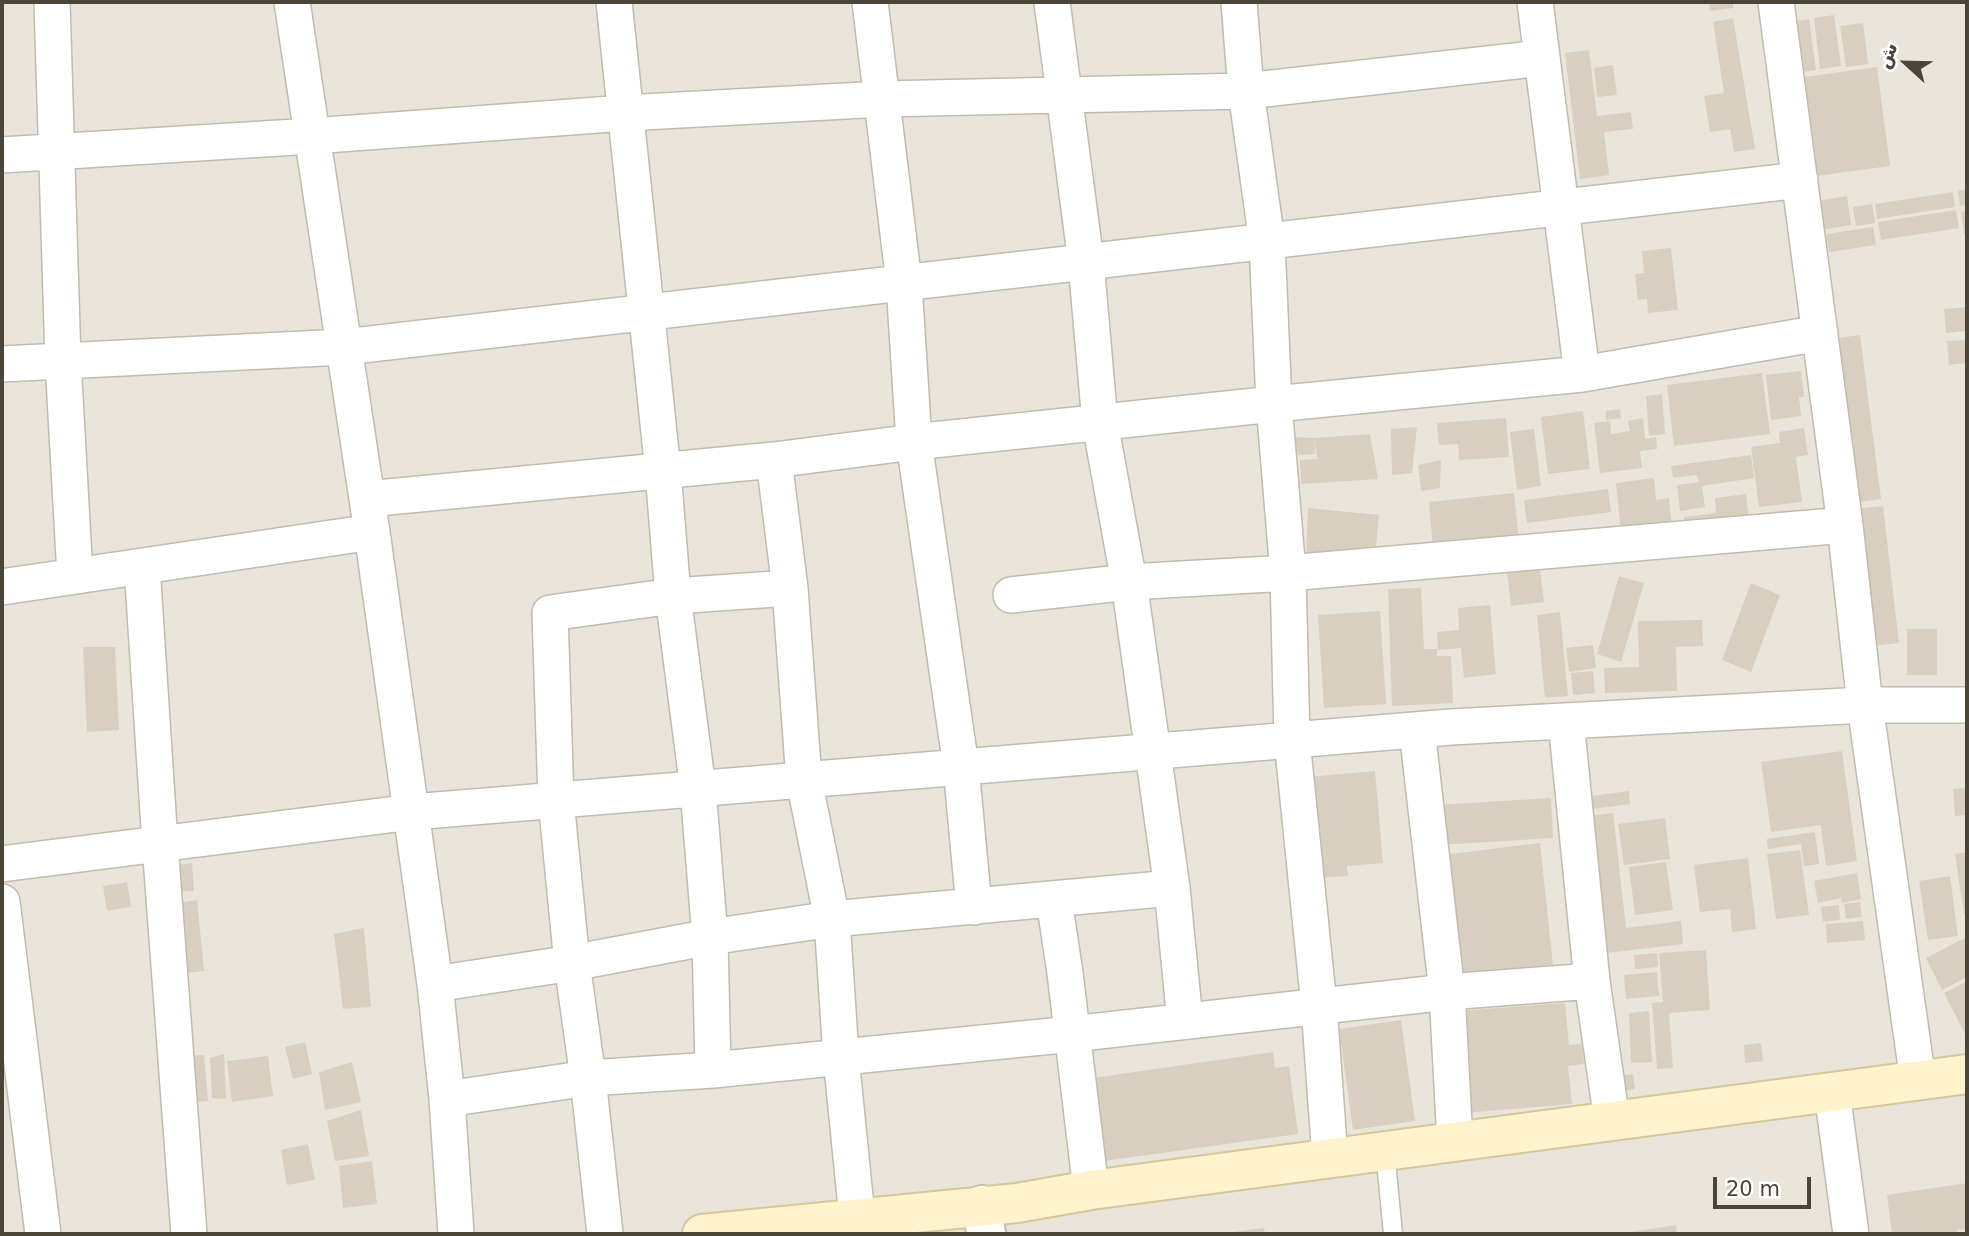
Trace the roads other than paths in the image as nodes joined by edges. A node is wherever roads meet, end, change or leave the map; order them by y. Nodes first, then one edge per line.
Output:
1 (52, 2) edge
2 (292, 2) edge
3 (614, 2) edge
4 (870, 2) edge
5 (1052, 2) edge
6 (1239, 2) edge
7 (1535, 2) edge
8 (1776, 2) edge
9 (1542, 58) junction
10 (1246, 91) junction
11 (1064, 94) junction
12 (882, 99) junction
13 (625, 113) junction
14 (312, 136) junction
15 (58, 151) junction
16 (2, 155) edge
17 (1800, 180) junction
18 (1562, 208) junction
19 (1267, 242) junction
20 (1086, 262) junction
21 (904, 283) junction
22 (645, 313) junction
23 (1820, 333) junction
24 (344, 347) junction
25 (63, 361) junction
26 (2, 364) edge
27 (1583, 374) junction
28 (1274, 404) junction
29 (1100, 423) junction
30 (914, 442) junction
31 (774, 460) junction
32 (663, 471) junction
33 (369, 516) junction
34 (1845, 525) junction
35 (142, 566) junction
36 (1288, 573) junction
37 (75, 576) junction
38 (1129, 582) junction
39 (2, 587) edge
40 (790, 588) junction
41 (1011, 595) dead end
42 (673, 596) junction
43 (1865, 705) junction
44 (1967, 705) edge
45 (1566, 721) junction
46 (1416, 730) junction
47 (1292, 740) junction
48 (1153, 752) junction
49 (961, 767) junction
50 (804, 780) junction
51 (698, 789) junction
52 (556, 800) junction
53 (412, 812) junction
54 (160, 844) junction
55 (2, 864) edge
56 (1172, 888) junction
57 (1054, 900) junction
58 (2, 902) edge
59 (974, 907) junction
60 (832, 919) junction
61 (710, 937) junction
62 (572, 963) junction
63 (1592, 981) junction
64 (435, 984) junction
65 (1447, 992) junction
66 (1319, 1006) junction
67 (1185, 1021) junction
68 (1072, 1034) junction
69 (841, 1057) junction
70 (713, 1070) junction
71 (1967, 1074) edge
72 (588, 1078) junction
73 (1918, 1080) junction
74 (1832, 1091) junction
75 (447, 1099) junction
76 (1612, 1121) junction
77 (1455, 1142) junction
78 (1385, 1151) junction
79 (1330, 1158) junction
80 (1091, 1191) junction
81 (857, 1217) junction
82 (984, 1220) edge
83 (43, 1234) edge
84 (189, 1234) edge
85 (456, 1234) edge
86 (605, 1234) edge
87 (702, 1234) edge
88 (1393, 1234) edge
89 (1851, 1234) edge

1 - 15 street
2 - 14 street
3 - 13 street
4 - 12 street
5 - 11 street
6 - 10 street
7 - 9 street
8 - 17 street
9 - 10 street
9 - 18 street
10 - 11 street
10 - 19 street
11 - 12 street
11 - 20 street
12 - 13 street
12 - 21 street
13 - 14 street
13 - 22 street
14 - 15 street
14 - 24 street
15 - 16 street
15 - 25 street
17 - 18 street
17 - 23 street
18 - 19 street
18 - 27 street
19 - 20 street
19 - 28 street
20 - 21 street
20 - 29 street
21 - 22 street
21 - 30 street
22 - 24 street
22 - 32 street
23 - 27 street
23 - 34 street
24 - 25 street
24 - 33 street
25 - 26 street
25 - 37 street
27 - 28 street
28 - 29 street
28 - 36 street
29 - 30 street
29 - 38 street
30 - 31 street
30 - 49 street
31 - 32 street
31 - 40 street
32 - 33 street
32 - 42 street
33 - 35 street
33 - 53 street
34 - 36 street
34 - 43 street
35 - 37 street
35 - 54 street
36 - 38 street
36 - 47 street
37 - 39 street
38 - 41 street
38 - 48 street
40 - 42 street
40 - 50 street
42 - 51 street
42 - 52 street
43 - 44 street
43 - 45 street
43 - 73 street
45 - 46 street
45 - 63 street
46 - 47 street
46 - 65 street
47 - 48 street
47 - 66 street
48 - 49 street
48 - 56 street
49 - 50 street
49 - 59 street
50 - 51 street
50 - 60 street
51 - 52 street
51 - 61 street
52 - 53 street
52 - 62 street
53 - 54 street
53 - 64 street
54 - 55 street
54 - 84 street
56 - 57 street
56 - 67 street
57 - 59 street
57 - 68 street
58 - 83 street
59 - 60 street
60 - 61 street
60 - 69 street
61 - 62 street
61 - 70 street
62 - 64 street
62 - 72 street
63 - 65 street
63 - 76 street
64 - 75 street
65 - 66 street
65 - 77 street
66 - 67 street
66 - 79 street
67 - 68 street
68 - 69 street
68 - 80 street
69 - 70 street
69 - 81 street
70 - 72 street
71 - 73 main road
72 - 75 street
72 - 86 street
73 - 74 main road
74 - 76 main road
74 - 89 street
75 - 85 street
76 - 77 main road
77 - 78 main road
78 - 79 main road
78 - 88 lane
79 - 80 main road
80 - 82 main road
81 - 82 main road
81 - 87 main road

